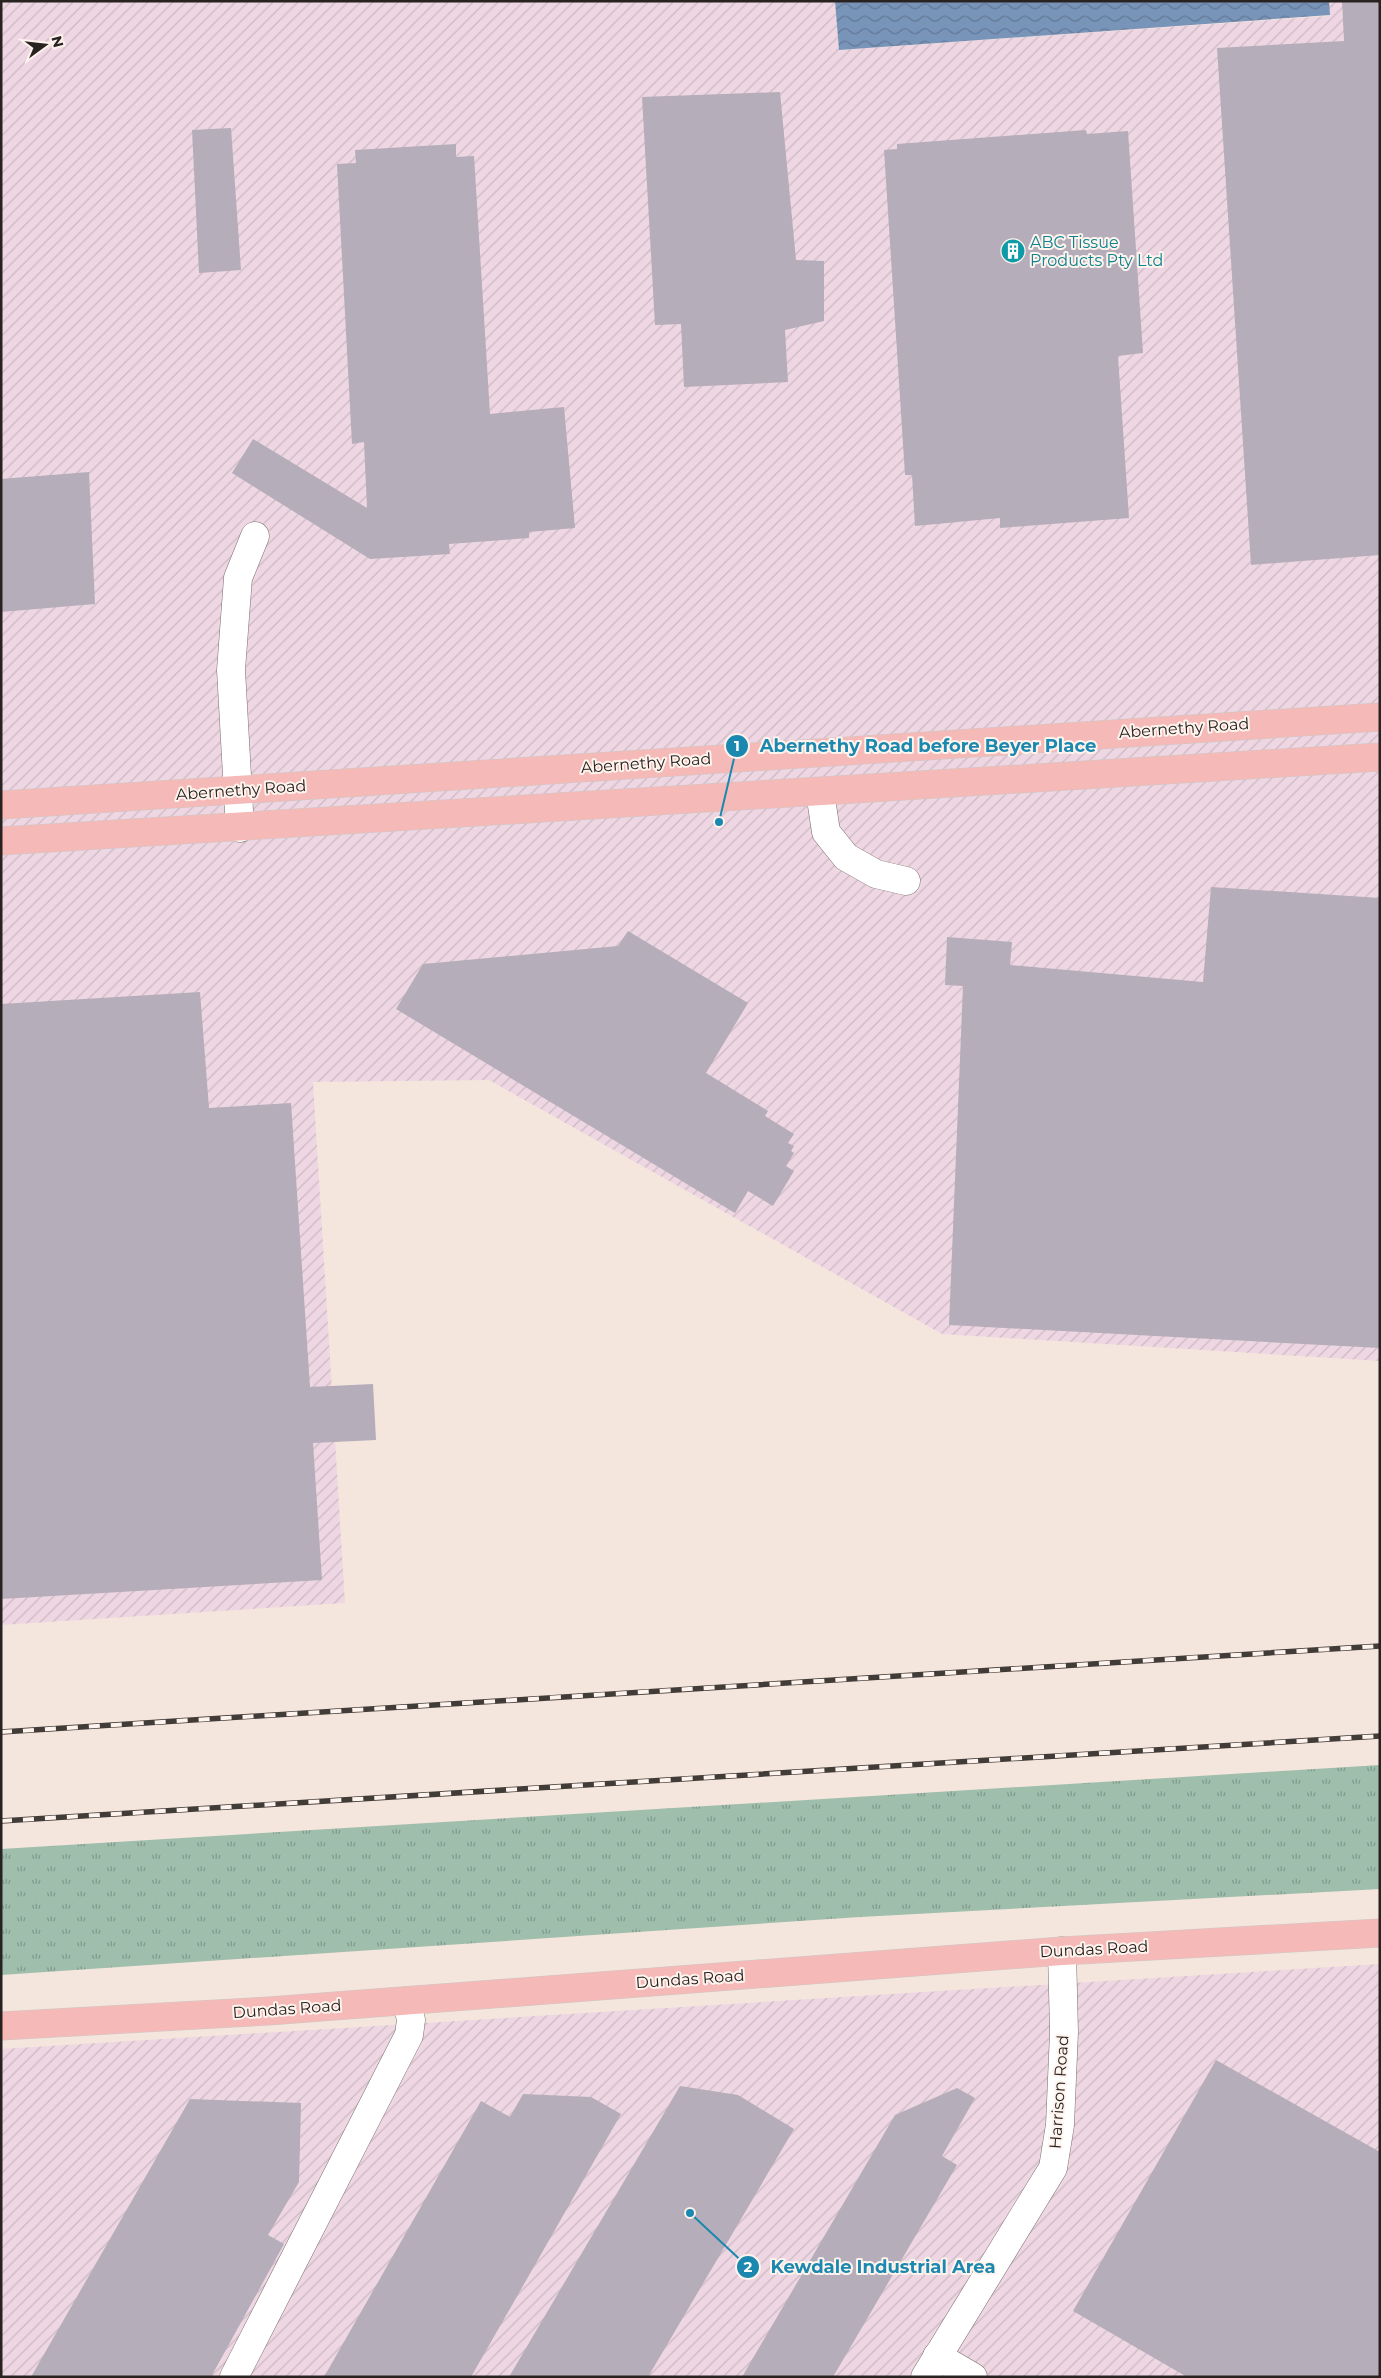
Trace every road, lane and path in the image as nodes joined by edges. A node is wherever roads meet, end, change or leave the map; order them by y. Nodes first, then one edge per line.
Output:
1 (255, 536) dead end
2 (1380, 717) edge
3 (888, 748) junction
4 (1380, 757) edge
5 (889, 788) junction
6 (238, 790) junction
7 (820, 792) junction
8 (1, 805) edge
9 (240, 828) junction
10 (1, 841) edge
11 (906, 881) dead end
12 (1380, 1933) edge
13 (1062, 1951) junction
14 (407, 2001) junction
15 (1, 2026) edge
16 (931, 2366) edge
17 (234, 2377) edge
18 (973, 2377) edge

1 - 6 street
2 - 3 main road, Abernethy Road
3 - 5 main road
3 - 6 main road, Abernethy Road
4 - 5 main road
5 - 7 main road
6 - 8 main road, Abernethy Road
6 - 9 street
7 - 9 main road
7 - 11 street
9 - 10 main road
12 - 13 main road, Dundas Road
13 - 14 main road, Dundas Road
13 - 16 street, Harrison Road
14 - 15 main road, Dundas Road
14 - 17 street
16 - 18 street

